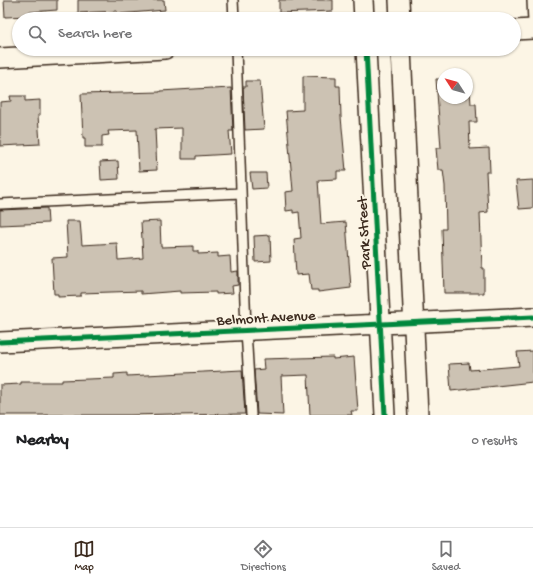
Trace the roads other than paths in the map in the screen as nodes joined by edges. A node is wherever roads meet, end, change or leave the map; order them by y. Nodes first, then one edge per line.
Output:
1 (233, 0) edge
2 (363, 0) edge
3 (399, 0) edge
4 (532, 0) edge
5 (234, 12) edge
6 (364, 12) edge
7 (400, 12) edge
8 (533, 22) edge
9 (533, 29) edge
10 (521, 30) edge
11 (37, 56) edge
12 (236, 56) edge
13 (366, 56) edge
14 (401, 56) edge
15 (0, 58) edge
16 (241, 193) junction
17 (0, 204) edge
18 (533, 317) edge
19 (414, 322) junction
20 (380, 324) junction
21 (246, 330) junction
22 (0, 342) edge
23 (252, 415) edge
24 (384, 415) edge
25 (418, 415) edge

1 - 5 lane
2 - 6 street
3 - 7 street
4 - 8 lane
9 - 10 street
11 - 15 street
12 - 16 lane
13 - 20 street, Park Street
14 - 19 street
16 - 17 lane
16 - 21 lane
18 - 19 street, Belmont Avenue
19 - 20 street, Belmont Avenue
19 - 25 street
20 - 21 street, Belmont Avenue
20 - 24 street, Park Street
21 - 22 street, Belmont Avenue
21 - 23 lane

